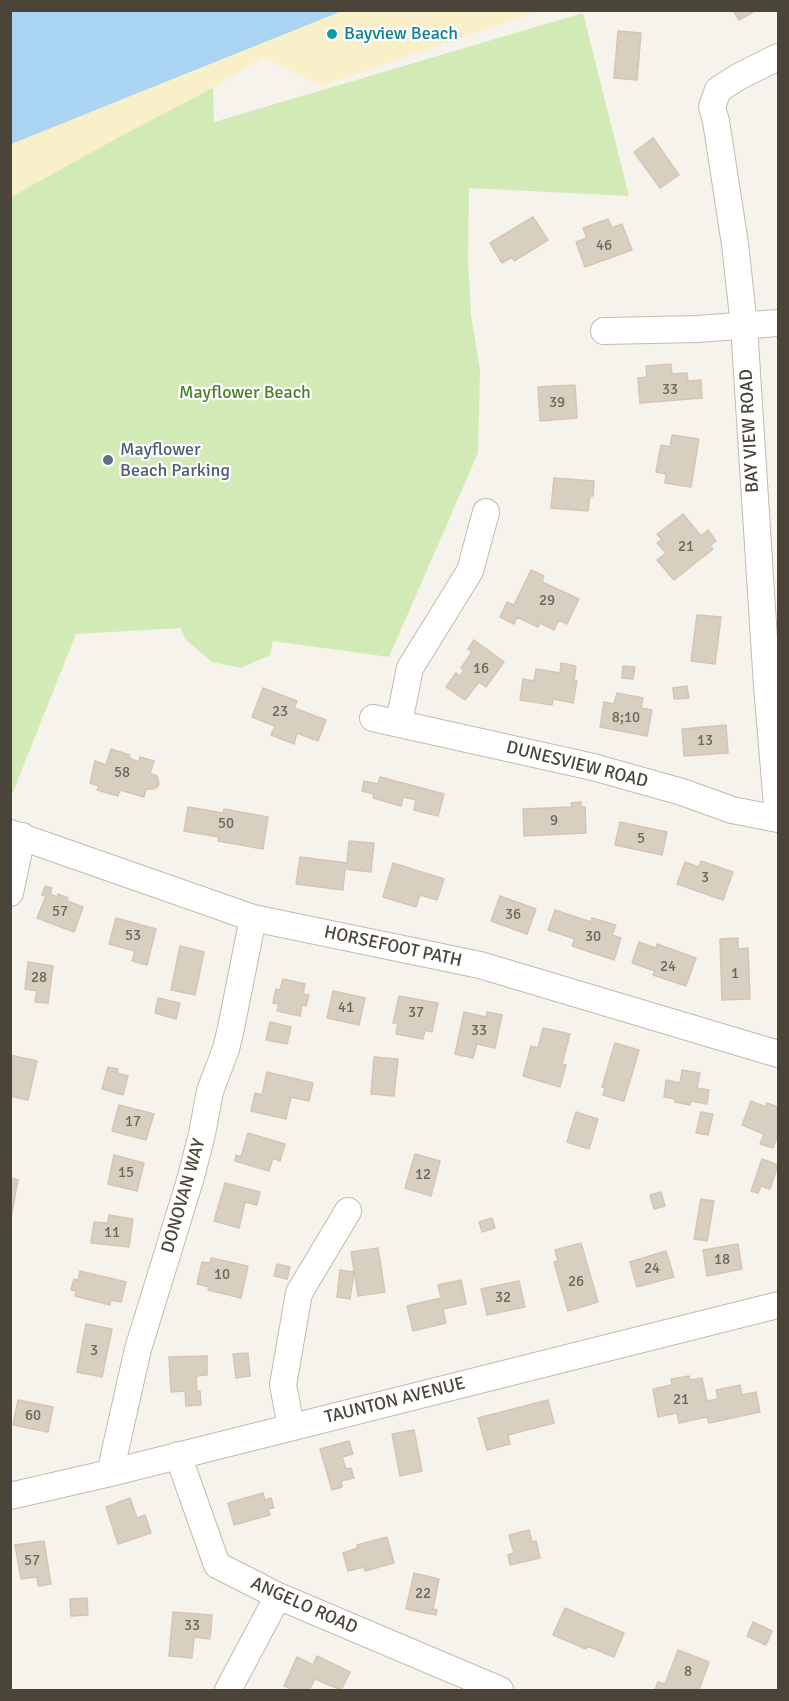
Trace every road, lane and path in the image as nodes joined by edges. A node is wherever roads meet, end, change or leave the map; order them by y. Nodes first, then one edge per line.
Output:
1 (778, 57) edge
2 (778, 323) edge
3 (744, 326) junction
4 (604, 331) dead end
5 (486, 512) dead end
6 (373, 718) dead end
7 (399, 722) junction
8 (778, 818) edge
9 (16, 835) edge
10 (10, 893) edge
11 (254, 918) junction
12 (778, 1054) edge
13 (348, 1211) dead end
14 (778, 1305) edge
15 (291, 1427) junction
16 (178, 1455) junction
17 (110, 1473) junction
18 (10, 1496) edge
19 (278, 1596) junction
20 (228, 1690) edge
21 (500, 1690) edge

1 - 3 street, BAY VIEW ROAD
2 - 3 street
3 - 4 street
3 - 8 street, BAY VIEW ROAD
5 - 7 street
6 - 7 street, DUNESVIEW ROAD
7 - 8 street, DUNESVIEW ROAD
9 - 10 street
9 - 11 street, HORSEFOOT PATH
11 - 12 street, HORSEFOOT PATH
11 - 17 street, DONOVAN WAY
13 - 15 street
14 - 15 street, TAUNTON AVENUE
15 - 16 street, TAUNTON AVENUE
16 - 17 street, TAUNTON AVENUE
16 - 19 street, ANGELO ROAD
17 - 18 street, TAUNTON AVENUE
19 - 20 street
19 - 21 street, ANGELO ROAD

